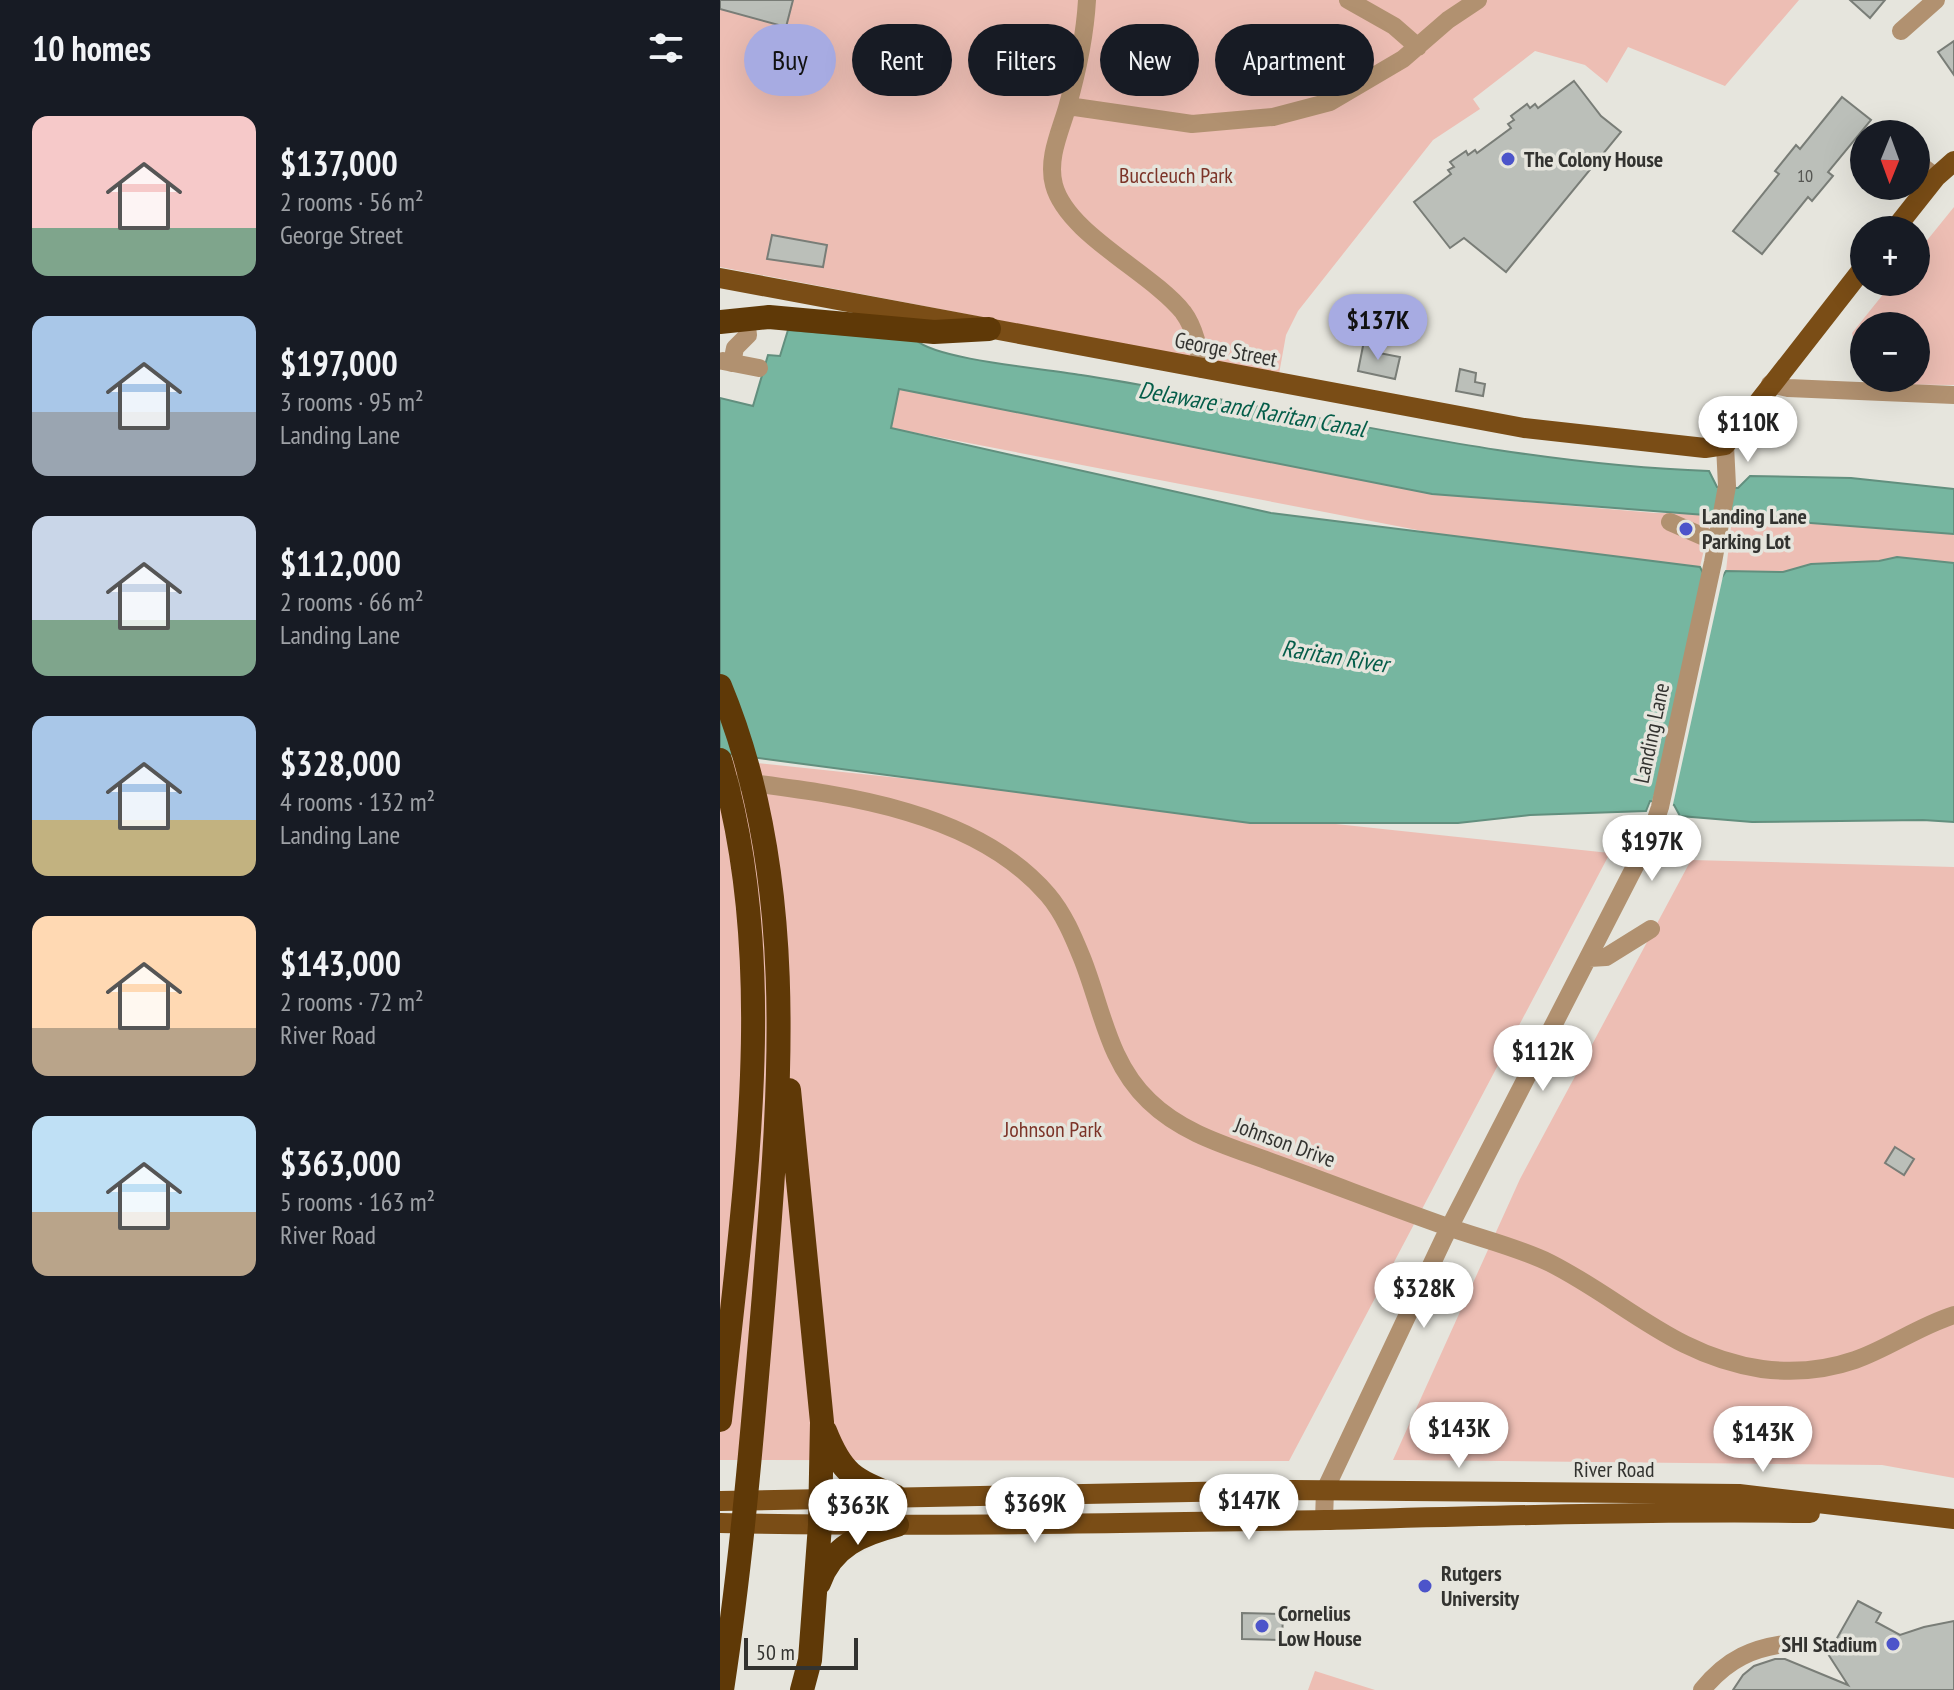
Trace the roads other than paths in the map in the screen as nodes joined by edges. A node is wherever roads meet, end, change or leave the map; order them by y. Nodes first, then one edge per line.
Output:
1 (1087, 0) edge
2 (1348, 0) edge
3 (1478, 0) edge
4 (1936, 0) edge
5 (1901, 31) dead end
6 (1418, 47) junction
7 (1068, 106) junction
8 (1954, 161) edge
9 (1930, 180) edge
10 (720, 278) edge
11 (1850, 284) edge
12 (746, 319) junction
13 (720, 322) edge
14 (989, 329) junction
15 (726, 362) edge
16 (759, 368) dead end
17 (1202, 369) junction
18 (1770, 384) junction
19 (1954, 395) edge
20 (1725, 445) junction
21 (1670, 522) dead end
22 (1718, 537) junction
23 (720, 686) edge
24 (720, 760) edge
25 (720, 779) edge
26 (1651, 929) dead end
27 (1589, 958) junction
28 (782, 1073) junction
29 (1449, 1227) junction
30 (1954, 1315) edge
31 (720, 1420) edge
32 (822, 1422) junction
33 (1325, 1490) junction
34 (895, 1496) junction
35 (720, 1501) edge
36 (820, 1513) junction
37 (1930, 1516) junction
38 (1954, 1519) edge
39 (1324, 1520) junction
40 (720, 1523) edge
41 (897, 1525) junction
42 (815, 1596) junction
43 (1793, 1643) dead end
44 (722, 1690) edge
45 (802, 1690) edge
46 (1702, 1690) edge

1 - 7 street
2 - 6 street
3 - 6 street
4 - 5 street
6 - 7 street
7 - 17 street
8 - 9 main road
10 - 14 main road, George Street
11 - 18 main road
12 - 13 highway
12 - 14 highway
12 - 15 street
14 - 17 main road, George Street
15 - 16 street
17 - 20 main road, George Street
18 - 19 street
18 - 20 main road
20 - 22 street, Landing Lane
21 - 22 street
22 - 27 street, Landing Lane
23 - 28 highway
24 - 31 highway
25 - 29 street, Johnson Drive
26 - 27 street
27 - 29 street, Landing Lane
28 - 32 highway
28 - 44 highway
29 - 30 street, Johnson Drive
29 - 33 street, Landing Lane
32 - 34 highway
32 - 36 highway
33 - 34 main road, River Road
33 - 37 main road, River Road
33 - 39 street, Landing Lane
34 - 36 main road, River Road
35 - 36 main road, River Road
36 - 40 main road, River Road
36 - 41 main road, River Road
36 - 42 highway
37 - 38 main road, River Road
37 - 39 main road, River Road
39 - 41 main road, River Road
41 - 42 highway
42 - 45 highway
43 - 46 street

